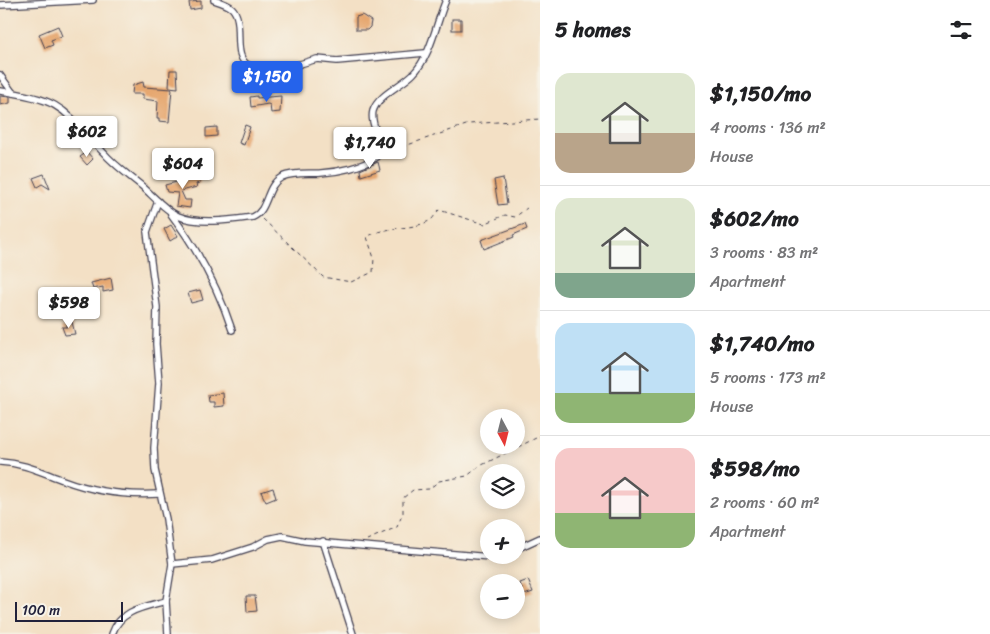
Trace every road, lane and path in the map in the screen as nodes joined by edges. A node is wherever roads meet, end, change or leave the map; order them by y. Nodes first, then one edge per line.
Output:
1 (93, 0) edge
2 (214, 0) edge
3 (446, 0) edge
4 (0, 5) edge
5 (425, 53) junction
6 (0, 75) edge
7 (0, 91) edge
8 (13, 93) junction
9 (540, 119) edge
10 (379, 154) junction
11 (158, 201) junction
12 (528, 208) dead end
13 (169, 210) junction
14 (259, 215) junction
15 (232, 330) dead end
16 (540, 436) edge
17 (0, 462) edge
18 (159, 494) junction
19 (540, 538) edge
20 (323, 541) junction
21 (364, 545) junction
22 (525, 545) edge
23 (480, 556) edge
24 (172, 564) junction
25 (166, 601) junction
26 (112, 634) edge
27 (168, 634) edge
28 (353, 634) edge

1 - 4 street
2 - 5 street
3 - 5 street
5 - 10 street
6 - 8 street
7 - 8 street
8 - 11 street
9 - 10 path
10 - 14 street
11 - 13 street
11 - 18 street
12 - 14 path
13 - 14 street
13 - 15 street
16 - 21 path
17 - 18 street
18 - 24 street
19 - 22 street
20 - 21 street
20 - 24 street
20 - 28 street
21 - 23 street
24 - 25 street
25 - 26 street
25 - 27 street

